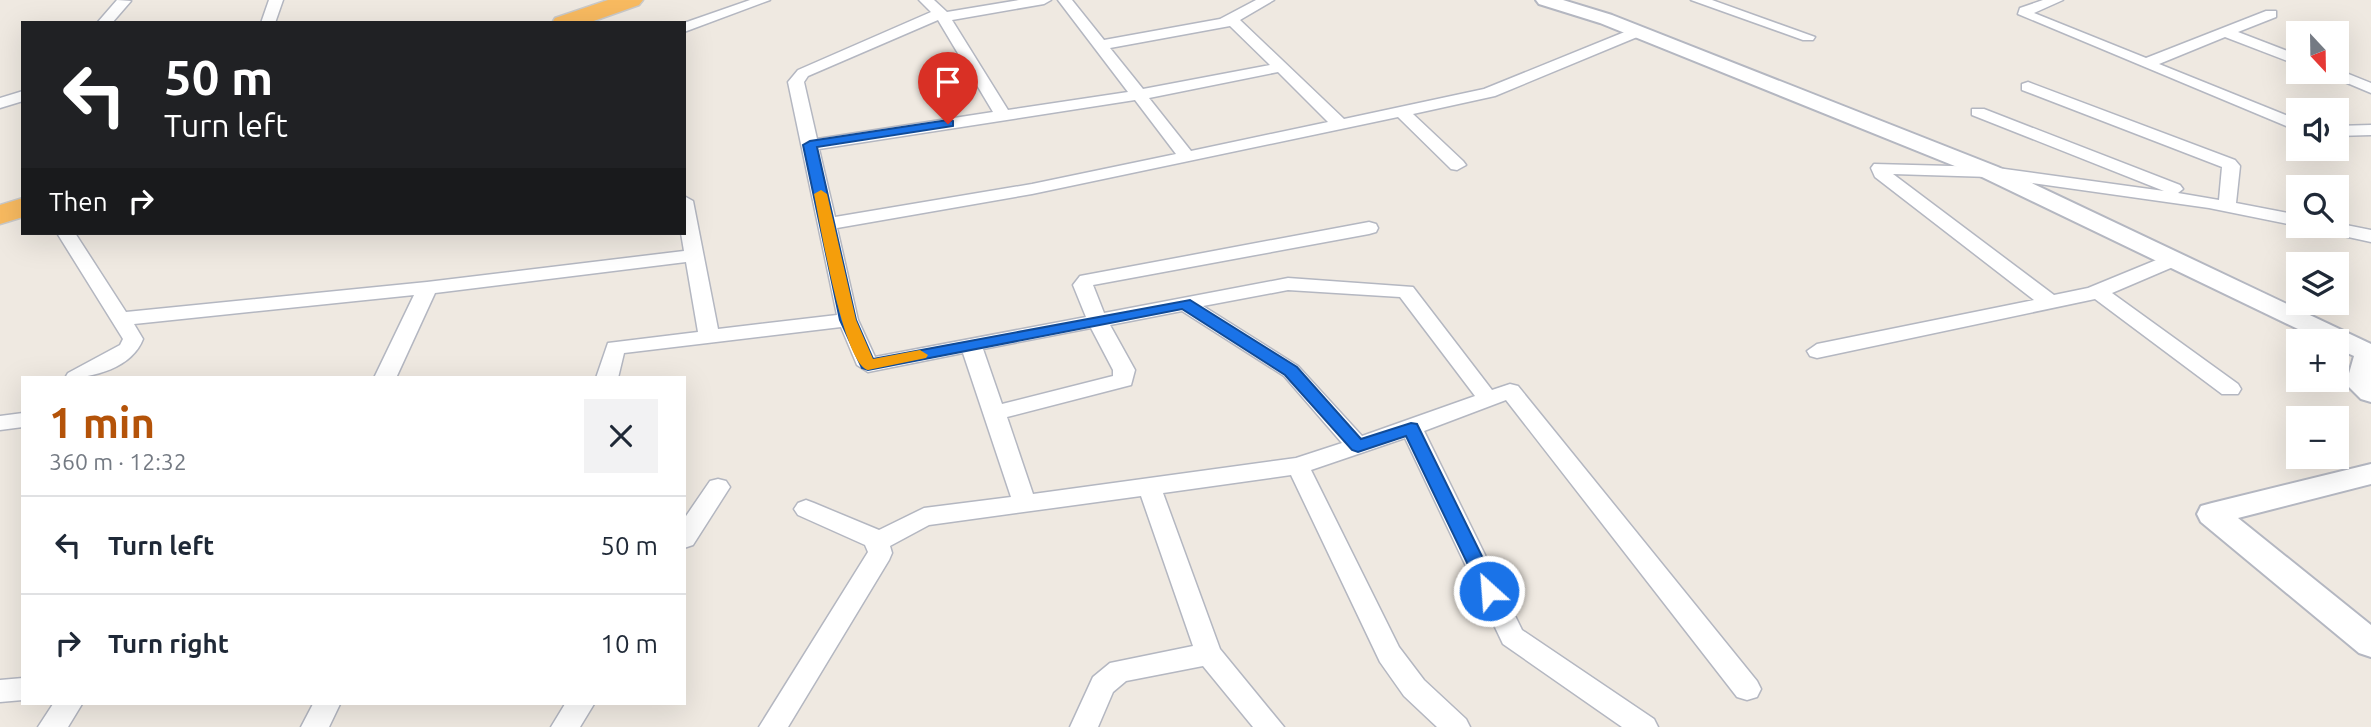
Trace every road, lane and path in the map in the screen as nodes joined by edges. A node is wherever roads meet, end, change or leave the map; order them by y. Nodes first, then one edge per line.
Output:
1 (276, 0) edge
2 (631, 0) edge
3 (763, 0) edge
4 (926, 0) edge
5 (1044, 0) edge
6 (1065, 0) edge
7 (1267, 0) edge
8 (1698, 0) edge
9 (2056, 0) edge
10 (124, 1) edge
11 (1558, 2) edge
12 (2271, 14) dead end
13 (942, 15) junction
14 (1232, 20) junction
15 (106, 21) edge
16 (269, 21) edge
17 (570, 21) edge
18 (686, 27) edge
19 (1637, 32) junction
20 (2227, 33) junction
21 (1808, 37) dead end
22 (1100, 45) junction
23 (2286, 55) edge
24 (2145, 64) junction
25 (1282, 67) junction
26 (2349, 80) edge
27 (2028, 88) dead end
28 (2371, 88) edge
29 (1139, 95) junction
30 (21, 97) edge
31 (0, 103) edge
32 (1401, 111) junction
33 (1978, 112) dead end
34 (1003, 115) junction
35 (2286, 121) edge
36 (1340, 124) junction
37 (2371, 130) edge
38 (2349, 131) edge
39 (810, 145) junction
40 (1187, 157) junction
41 (1457, 166) dead end
42 (1990, 172) junction
43 (2218, 204) junction
44 (21, 208) edge
45 (686, 212) edge
46 (0, 215) edge
47 (2286, 218) edge
48 (827, 224) junction
49 (1369, 228) dead end
50 (2349, 231) edge
51 (67, 235) edge
52 (2371, 236) edge
53 (694, 256) junction
54 (2174, 260) junction
55 (427, 288) junction
56 (2098, 292) junction
57 (2051, 303) junction
58 (1185, 304) junction
59 (120, 319) junction
60 (848, 320) junction
61 (1097, 320) junction
62 (709, 337) junction
63 (971, 345) junction
64 (1817, 351) dead end
65 (2370, 353) edge
66 (79, 376) edge
67 (386, 376) edge
68 (608, 376) edge
69 (2230, 389) dead end
70 (2371, 393) edge
71 (1488, 399) junction
72 (994, 413) junction
73 (21, 420) edge
74 (0, 423) edge
75 (1411, 428) junction
76 (1358, 446) junction
77 (1298, 466) junction
78 (2371, 474) edge
79 (718, 486) dead end
80 (1149, 486) junction
81 (1025, 503) junction
82 (806, 509) dead end
83 (686, 536) edge
84 (879, 541) junction
85 (2371, 644) edge
86 (1209, 654) junction
87 (1747, 689) dead end
88 (67, 705) edge
89 (326, 705) edge
90 (579, 705) edge
91 (52, 727) edge
92 (315, 727) edge
93 (565, 727) edge
94 (773, 727) edge
95 (1084, 727) edge
96 (1270, 727) edge
97 (1456, 727) edge
98 (1644, 727) edge

1 - 16 street
2 - 17 highway
3 - 18 street
4 - 13 street
5 - 13 street
6 - 22 street
7 - 14 street
8 - 21 street
9 - 24 street
10 - 15 street
11 - 19 street
12 - 20 street
13 - 34 street
13 - 39 street
14 - 22 street
14 - 25 street
19 - 32 street
19 - 42 street
20 - 23 street
20 - 24 street
22 - 29 street
24 - 35 street
25 - 29 street
25 - 36 street
26 - 28 street
27 - 43 street
29 - 34 street
29 - 40 street
30 - 31 street
32 - 36 street
32 - 41 street
33 - 43 street
34 - 39 street
36 - 40 street
37 - 38 street
39 - 48 street
40 - 48 street
42 - 43 street
42 - 54 street
42 - 57 street
43 - 47 street
44 - 46 highway
45 - 53 street
48 - 60 street
49 - 61 street
50 - 52 street
51 - 59 street
53 - 55 street
53 - 62 street
54 - 56 street
54 - 65 street
55 - 59 street
55 - 67 street
56 - 57 street
56 - 69 street
57 - 64 street
58 - 61 street
58 - 71 street
58 - 76 street
59 - 66 street
60 - 62 street
60 - 63 street
61 - 63 street
61 - 72 street
62 - 68 street
63 - 72 street
65 - 70 street
71 - 75 street
71 - 87 street
72 - 81 street
73 - 74 street
75 - 76 street
75 - 98 street
76 - 77 street
77 - 80 street
77 - 97 street
78 - 85 street
79 - 83 street
80 - 81 street
80 - 86 street
81 - 84 street
82 - 84 street
84 - 94 street
86 - 95 street
86 - 96 street
88 - 91 street
89 - 92 street
90 - 93 street

